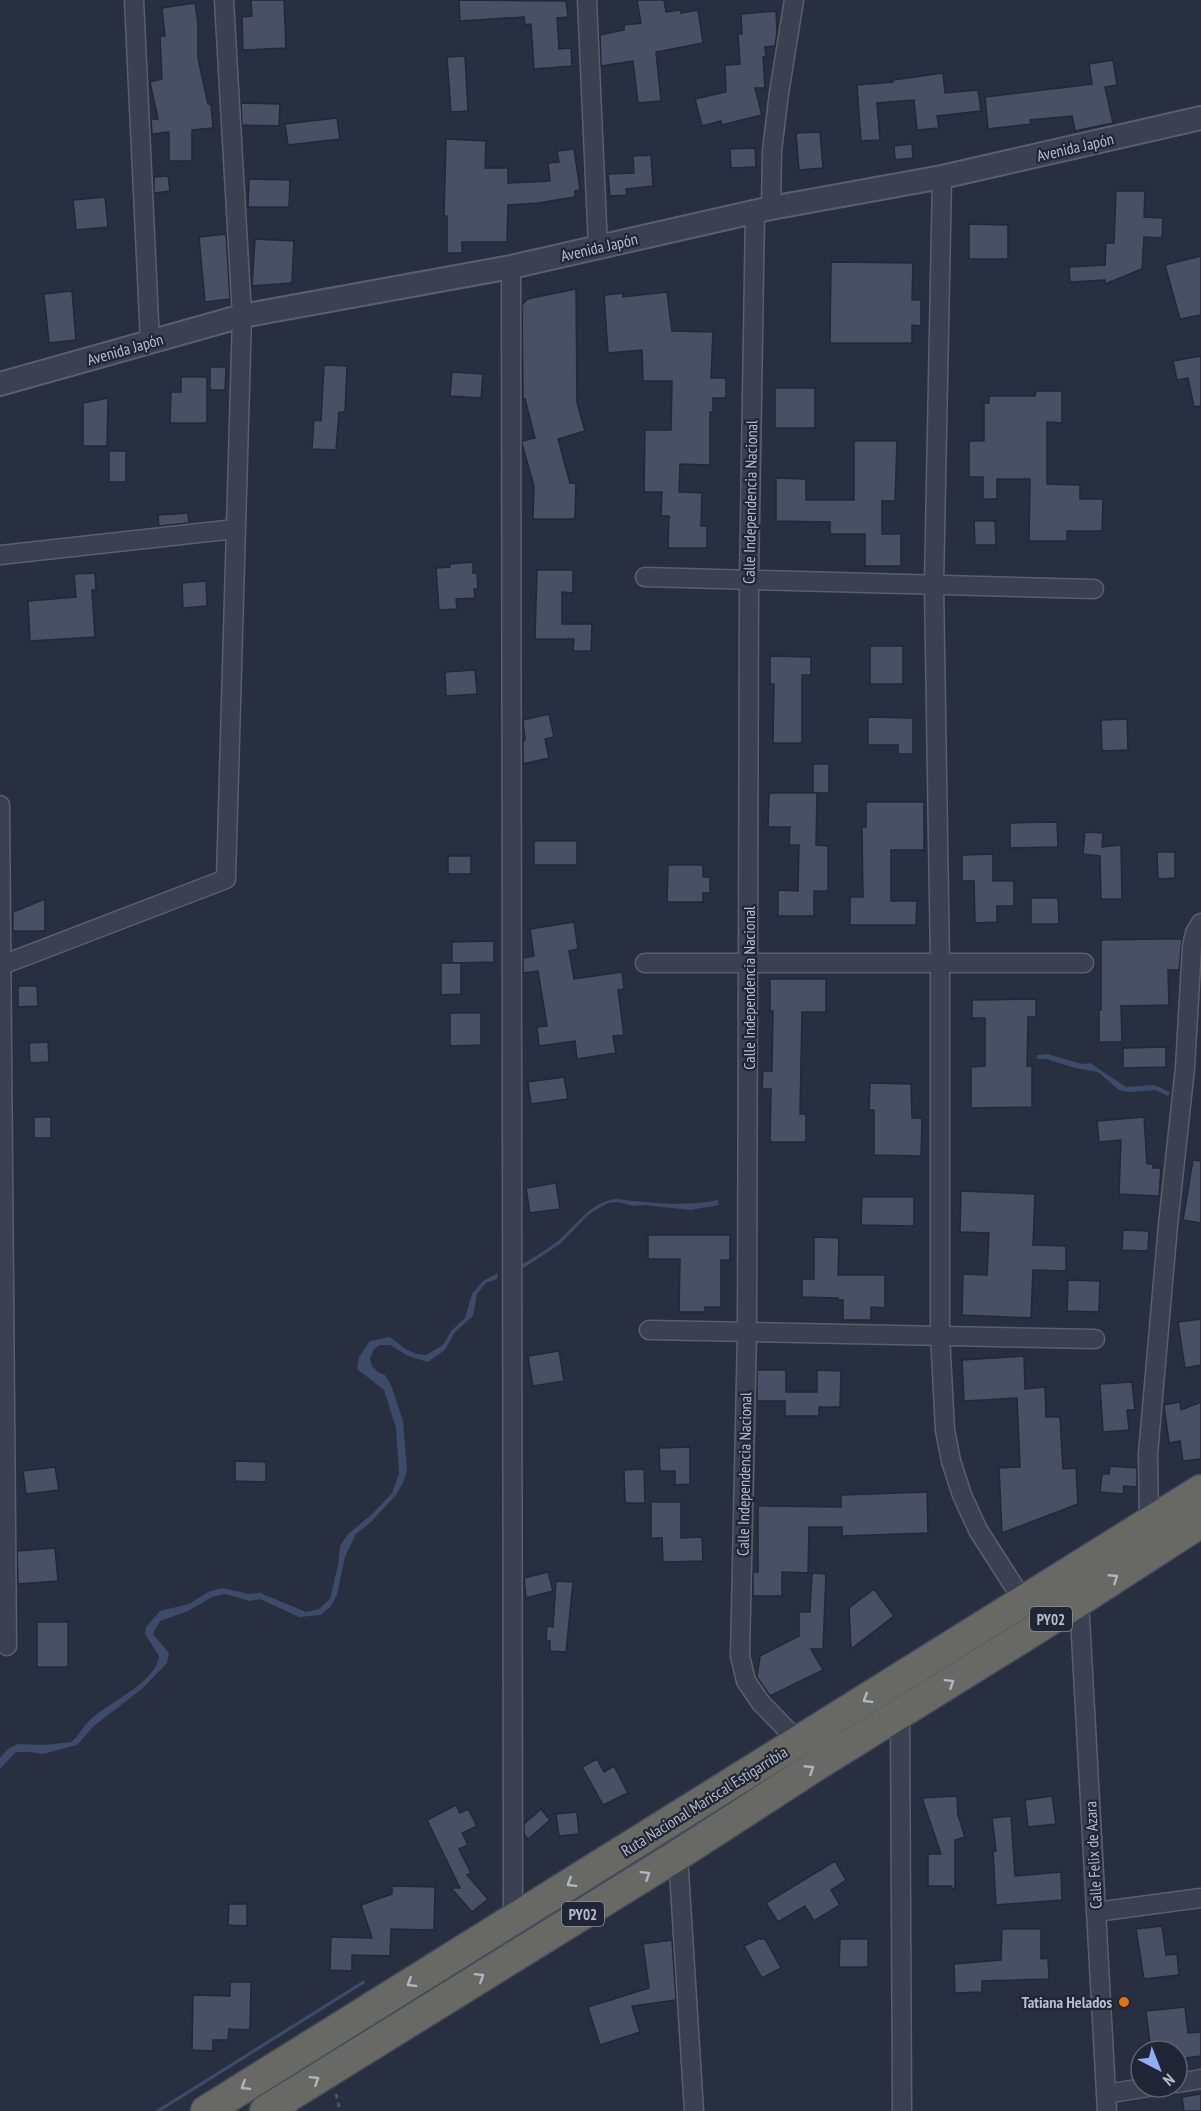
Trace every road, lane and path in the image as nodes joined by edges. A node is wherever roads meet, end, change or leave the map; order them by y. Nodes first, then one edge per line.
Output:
1 (134, 0) edge
2 (224, 0) edge
3 (587, 0) edge
4 (794, 0) edge
5 (1201, 118) edge
6 (942, 177) junction
7 (763, 210) junction
8 (598, 247) junction
9 (511, 267) junction
10 (242, 316) junction
11 (150, 342) junction
12 (0, 384) edge
13 (235, 529) junction
14 (0, 555) edge
15 (645, 577) dead end
16 (749, 580) junction
17 (934, 585) junction
18 (1094, 589) dead end
19 (0, 805) edge
20 (1, 882) edge
21 (1201, 923) edge
22 (645, 963) dead end
23 (749, 963) junction
24 (940, 963) junction
25 (1084, 963) dead end
26 (2, 966) junction
27 (2, 1080) edge
28 (3, 1282) edge
29 (650, 1330) dead end
30 (747, 1332) junction
31 (940, 1335) junction
32 (1095, 1339) dead end
33 (1201, 1490) edge
34 (1201, 1522) edge
35 (1149, 1523) junction
36 (4, 1553) edge
37 (1079, 1600) junction
38 (1024, 1602) junction
39 (8, 1646) dead end
40 (900, 1713) junction
41 (800, 1742) junction
42 (678, 1855) junction
43 (1201, 1898) edge
44 (1096, 1912) junction
45 (513, 1918) junction
46 (1129, 2094) edge
47 (1106, 2102) edge
48 (206, 2111) edge
49 (265, 2111) edge
50 (694, 2111) edge
51 (902, 2111) edge

1 - 11 street
2 - 10 street
3 - 8 street
4 - 7 street, Calle Independencia Nacional
5 - 6 street, Avenida Japón
6 - 7 street, Avenida Japón
6 - 17 street
7 - 8 street, Avenida Japón
7 - 16 street, Calle Independencia Nacional
8 - 9 street, Avenida Japón
9 - 10 street, Avenida Japón
9 - 45 street
10 - 11 street, Avenida Japón
10 - 13 street
11 - 12 street, Avenida Japón
13 - 14 street
13 - 26 street
15 - 16 street
16 - 17 street
16 - 23 street, Calle Independencia Nacional
17 - 18 street
17 - 24 street
19 - 20 street
20 - 26 street
21 - 35 street
22 - 23 street
23 - 24 street
23 - 30 street, Calle Independencia Nacional
24 - 25 street
24 - 31 street
26 - 27 street
27 - 28 street
28 - 36 street
29 - 30 street
30 - 31 street
30 - 41 street, Calle Independencia Nacional
31 - 32 street
31 - 38 street
33 - 35 highway, Ruta Nacional Mariscal Estigarribia / PY02
37 -> 34 highway, Ruta Nacional Mariscal Estigarribia / PY02
35 - 38 highway, Ruta Nacional Mariscal Estigarribia / PY02
36 - 39 street
40 -> 37 highway, Ruta Nacional Mariscal Estigarribia / PY02
37 - 44 street, Calle Felix de Azara
38 -> 41 highway, Ruta Nacional Mariscal Estigarribia / PY02
42 -> 40 highway, Ruta Nacional Mariscal Estigarribia / PY02
40 - 51 street
41 -> 45 highway, Ruta Nacional Mariscal Estigarribia / PY02
49 -> 42 highway, Ruta Nacional Mariscal Estigarribia / PY02
42 - 50 street
43 - 44 street
44 - 47 street, Calle Felix de Azara
45 -> 48 highway, Ruta Nacional Mariscal Estigarribia / PY02
46 - 47 street

